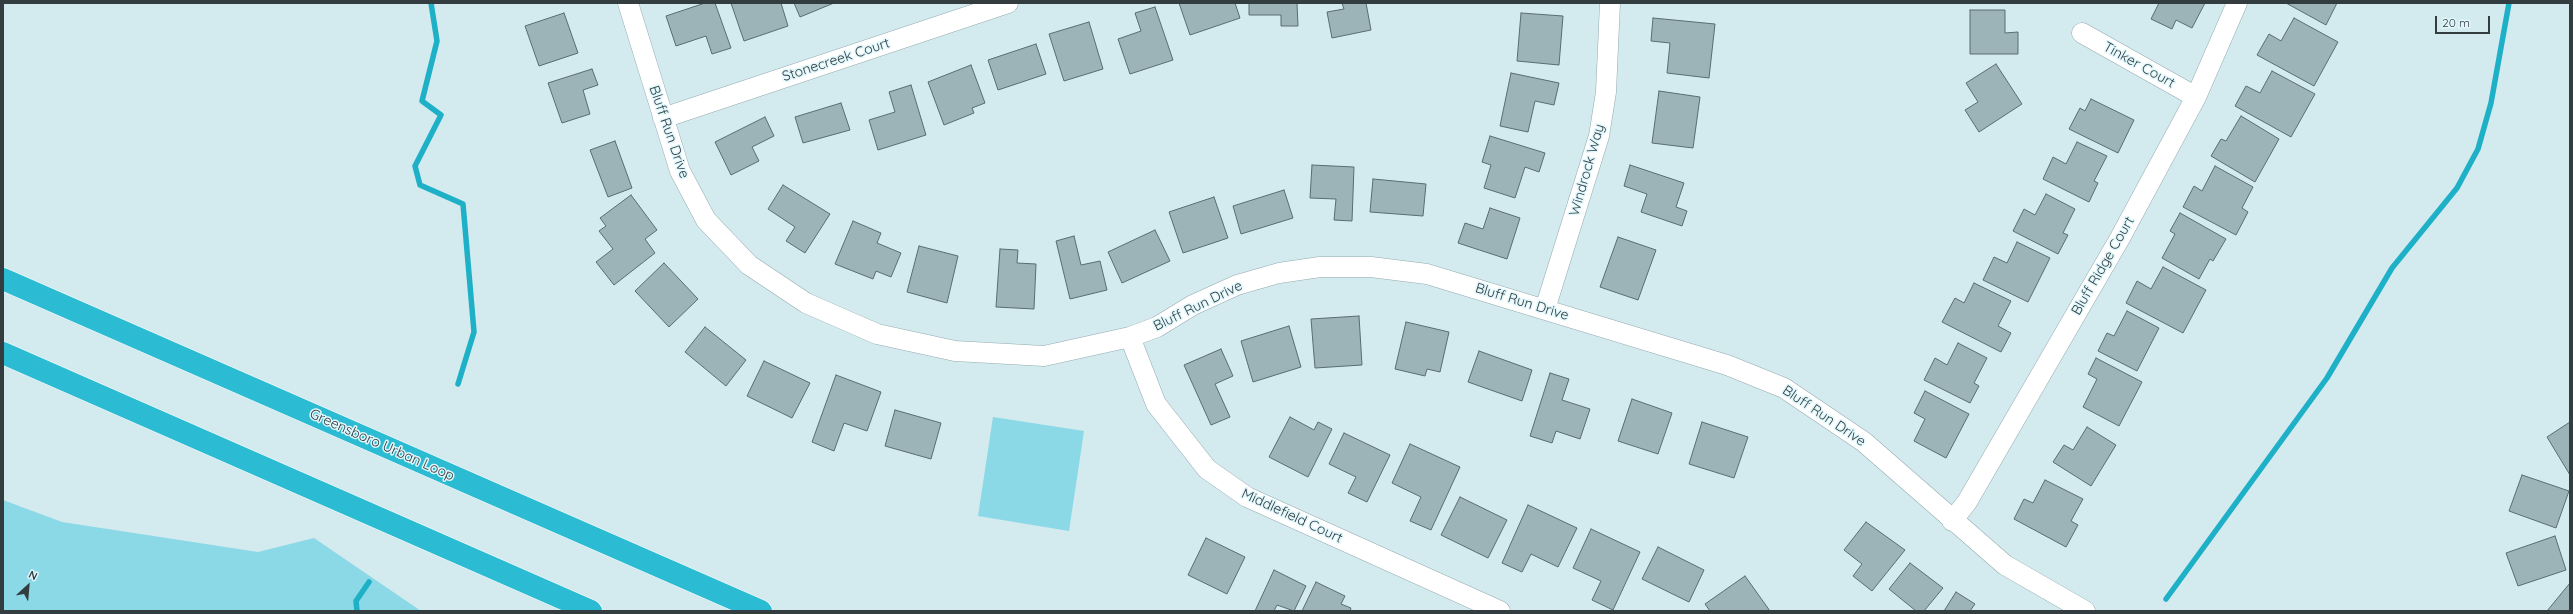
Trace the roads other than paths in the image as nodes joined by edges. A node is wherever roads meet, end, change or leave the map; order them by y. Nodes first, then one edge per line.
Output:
1 (628, 3) edge
2 (1008, 3) edge
3 (1610, 3) edge
4 (2237, 3) edge
5 (2082, 33) dead end
6 (2196, 97) junction
7 (663, 118) junction
8 (3, 279) edge
9 (1545, 309) junction
10 (1130, 337) junction
11 (3, 353) edge
12 (1952, 520) junction
13 (591, 611) edge
14 (760, 611) edge
15 (1500, 611) edge
16 (2085, 611) edge

1 - 7 street, Bluff Run Drive
2 - 7 street, Stonecreek Court
3 - 9 street, Windrock Way
4 - 6 street, Bluff Ridge Court
5 - 6 street, Tinker Court
6 - 12 street, Bluff Ridge Court
7 - 10 street, Bluff Run Drive
8 - 14 highway, Greensboro Urban Loop
9 - 10 street, Bluff Run Drive
9 - 12 street, Bluff Run Drive
10 - 15 street, Middlefield Court
11 - 13 highway
12 - 16 street, Bluff Run Drive

